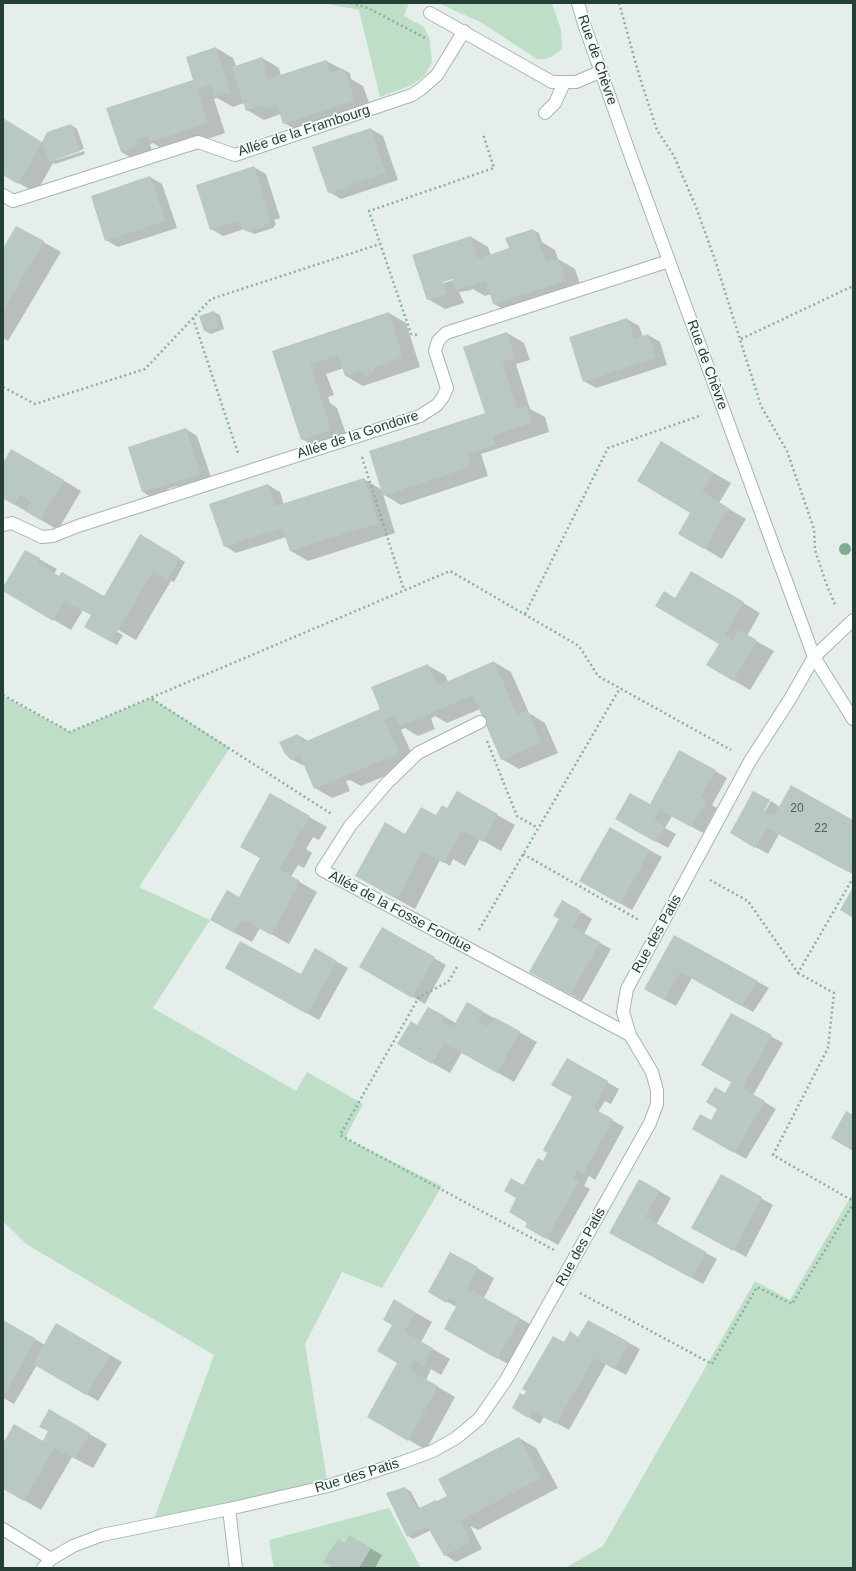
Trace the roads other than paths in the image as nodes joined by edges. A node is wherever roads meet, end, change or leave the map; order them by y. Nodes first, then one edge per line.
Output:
1 (578, 3) edge
2 (430, 13) dead end
3 (464, 31) junction
4 (602, 71) junction
5 (564, 83) junction
6 (545, 113) dead end
7 (3, 195) edge
8 (669, 261) junction
9 (3, 525) edge
10 (849, 624) edge
11 (814, 657) junction
12 (853, 719) edge
13 (480, 722) road end
14 (630, 1035) junction
15 (230, 1509) junction
16 (3, 1529) edge
17 (47, 1563) edge
18 (236, 1568) edge

1 - 4 street, Rue de Chèvre
2 - 3 street
3 - 5 street
3 - 7 street, Allée de la Frambourg
4 - 5 street
4 - 8 street, Rue de Chèvre
5 - 6 street
8 - 9 street, Allée de la Gondoire
8 - 11 street, Rue de Chèvre
10 - 11 street, Rue des Patis
11 - 12 street, Rue de Chèvre
11 - 14 street, Rue des Patis
13 - 14 street, Allée de la Fosse Fondue
14 - 15 street, Rue des Patis
15 - 17 street, Rue des Patis
15 - 18 street
16 - 17 street

